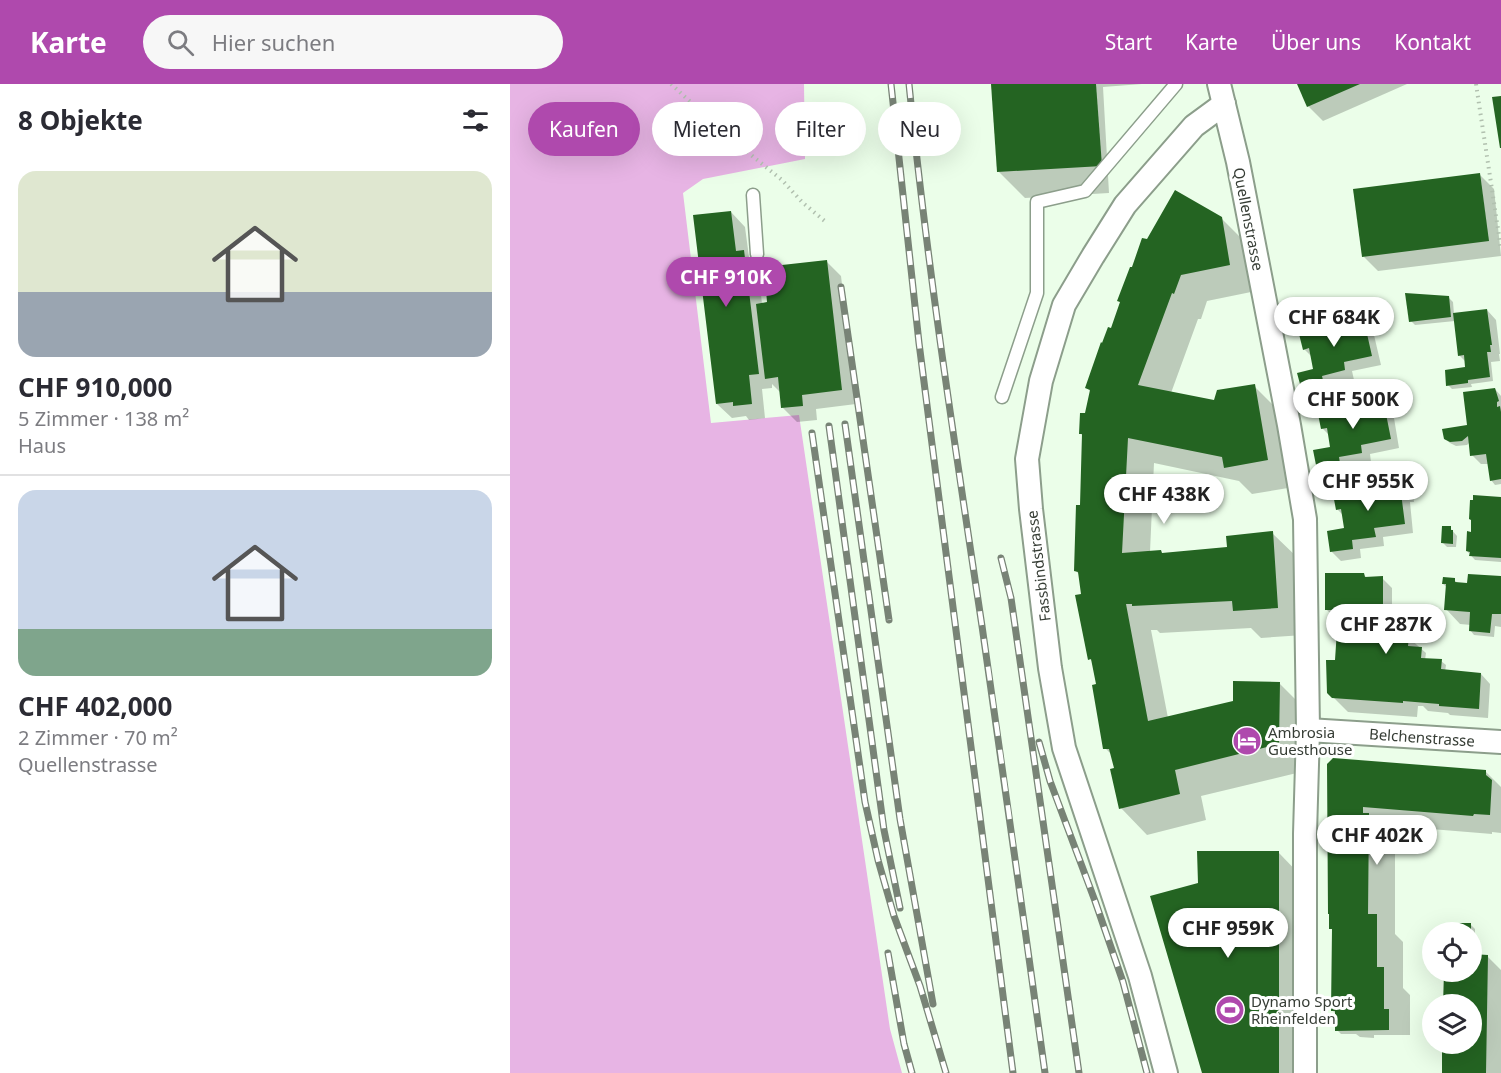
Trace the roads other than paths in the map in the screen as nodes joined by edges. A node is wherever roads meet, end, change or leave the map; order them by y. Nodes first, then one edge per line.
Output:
1 (1176, 84) edge
2 (1222, 94) edge
3 (753, 195) dead end
4 (757, 254) dead end
5 (1002, 397) dead end
6 (1308, 730) junction
7 (1501, 742) edge
8 (1166, 1073) edge
9 (1305, 1073) edge

1 - 5 lane
2 - 6 street, Quellenstrasse
2 - 8 street, Fassbindstrasse
3 - 4 lane
6 - 7 street, Belchenstrasse
6 - 9 street, Quellenstrasse

